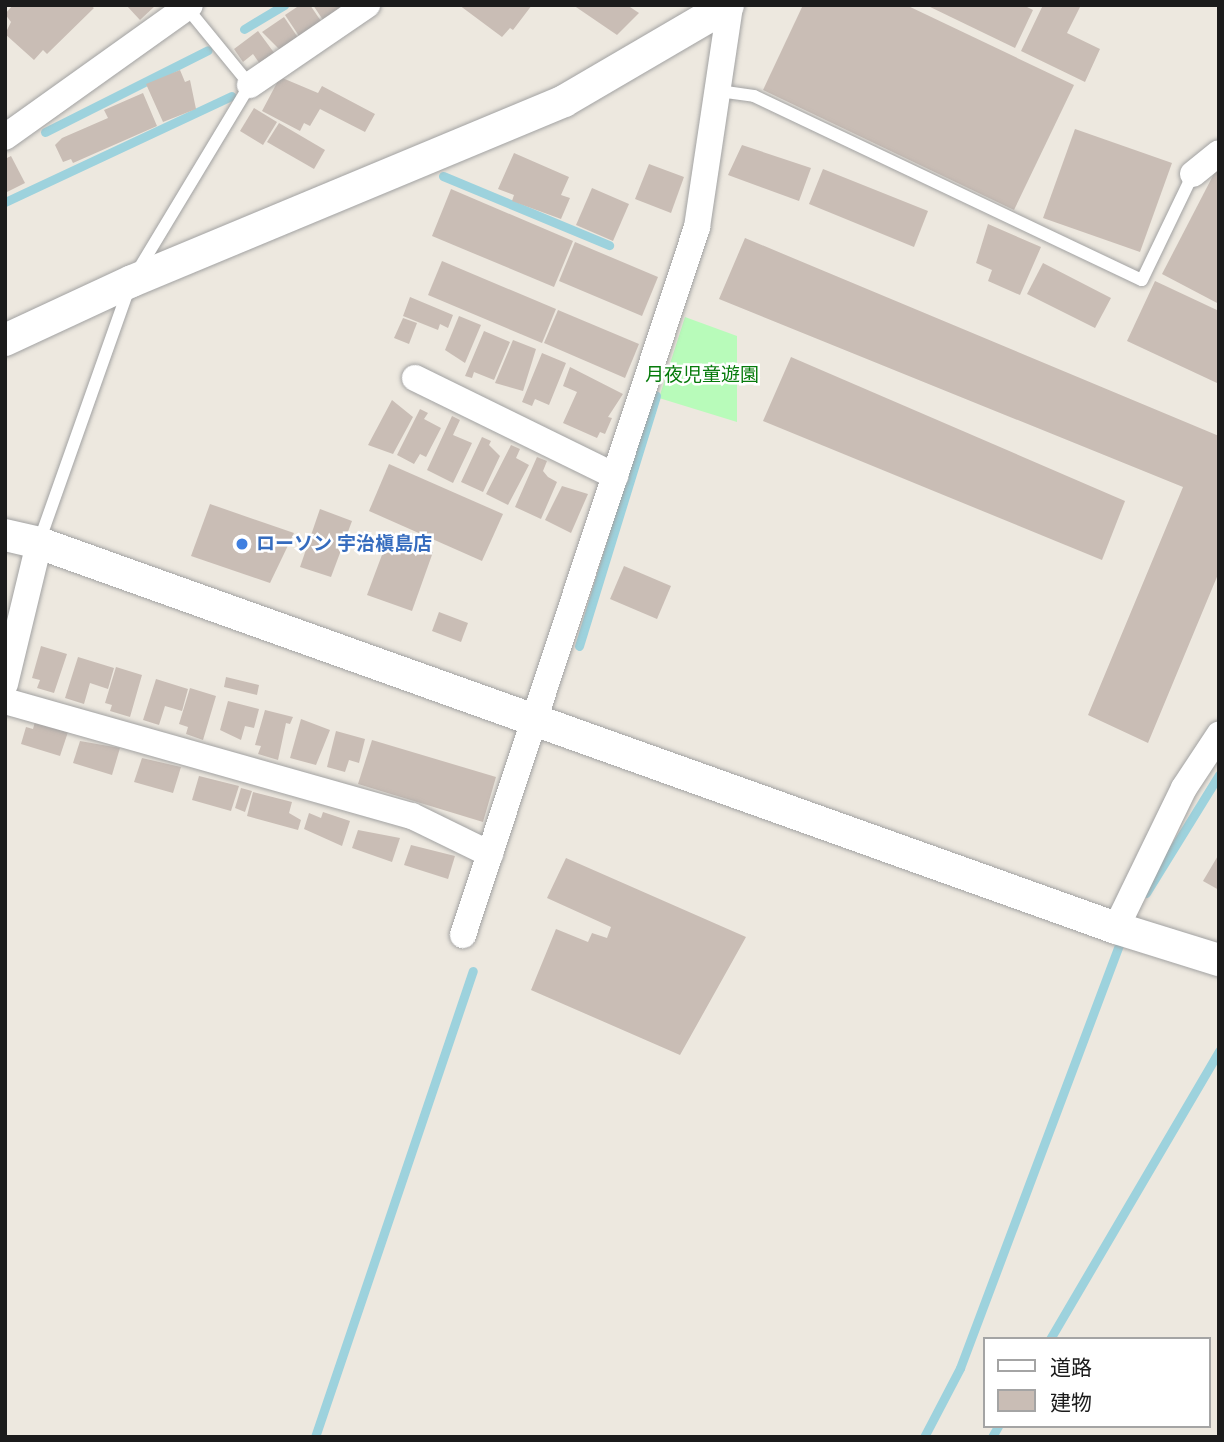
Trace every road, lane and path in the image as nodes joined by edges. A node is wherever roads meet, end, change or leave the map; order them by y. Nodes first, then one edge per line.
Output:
1 (367, 5) edge
2 (729, 5) edge
3 (188, 6) edge
4 (250, 85) junction
5 (719, 92) junction
6 (5, 137) edge
7 (1219, 153) edge
8 (1193, 174) joint
9 (132, 281) junction
10 (5, 340) edge
11 (415, 378) dead end
12 (615, 476) junction
13 (5, 535) edge
14 (39, 543) junction
15 (5, 684) edge
16 (5, 701) edge
17 (535, 721) junction
18 (1219, 735) edge
19 (490, 854) junction
20 (1116, 928) junction
21 (463, 935) dead end
22 (1219, 960) edge

1 - 4 street
2 - 5 street
2 - 9 street
3 - 4 lane
3 - 6 street
4 - 9 lane
5 - 8 lane
5 - 12 street
7 - 8 street
9 - 10 street
9 - 14 lane
11 - 12 street
12 - 17 street
13 - 14 street
14 - 15 street
14 - 17 street
16 - 19 street
17 - 19 street
17 - 20 street
18 - 20 street
19 - 21 street
20 - 22 street

